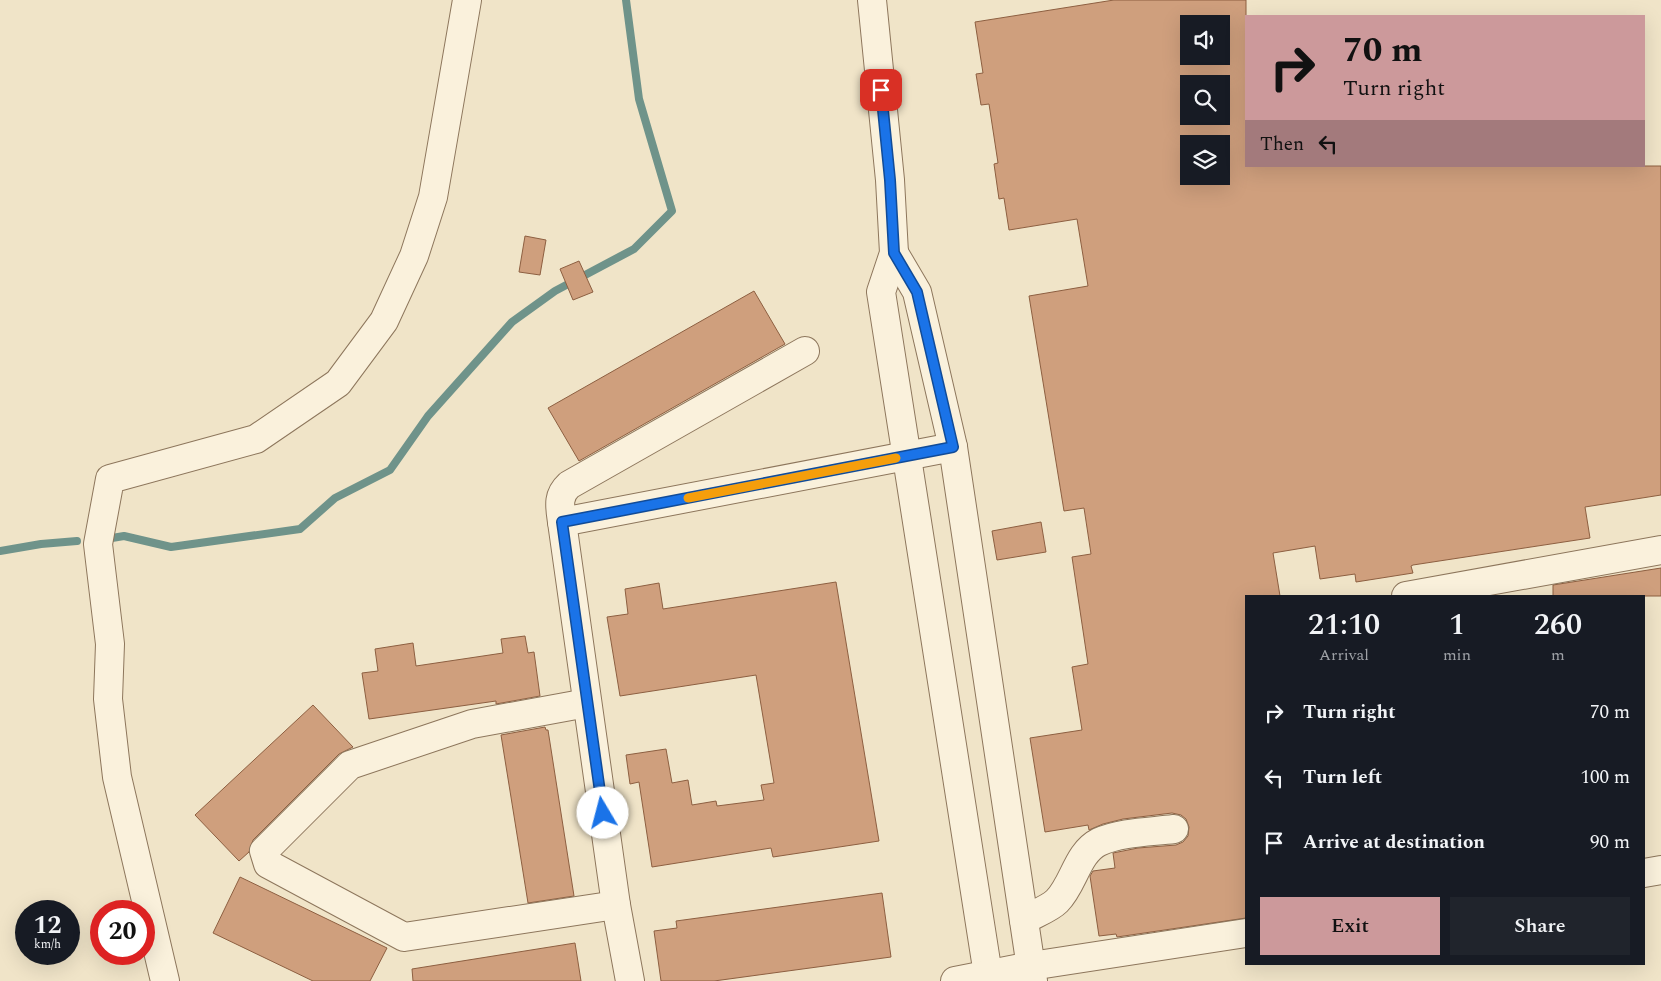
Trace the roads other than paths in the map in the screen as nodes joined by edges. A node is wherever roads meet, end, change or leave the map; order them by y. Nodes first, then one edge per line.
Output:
1 (467, 0) edge
2 (872, 0) edge
3 (894, 253) junction
4 (805, 351) dead end
5 (953, 447) junction
6 (907, 456) junction
7 (562, 522) junction
8 (1661, 550) edge
9 (1412, 595) edge
10 (587, 703) junction
11 (1174, 829) dead end
12 (1661, 870) edge
13 (1645, 873) edge
14 (616, 905) junction
15 (1024, 920) junction
16 (1245, 934) edge
17 (1032, 974) edge
18 (989, 978) edge
19 (165, 981) edge
20 (630, 981) edge
21 (955, 981) edge

1 - 19 street
2 - 3 street
3 - 5 street
3 - 6 street
4 - 7 street
5 - 6 street
5 - 15 street
6 - 7 street
6 - 18 street
7 - 10 street
8 - 9 street
10 - 14 street
10 - 14 street
11 - 15 street
12 - 13 street
14 - 20 street
15 - 17 street
16 - 17 street
17 - 18 street
18 - 21 street

